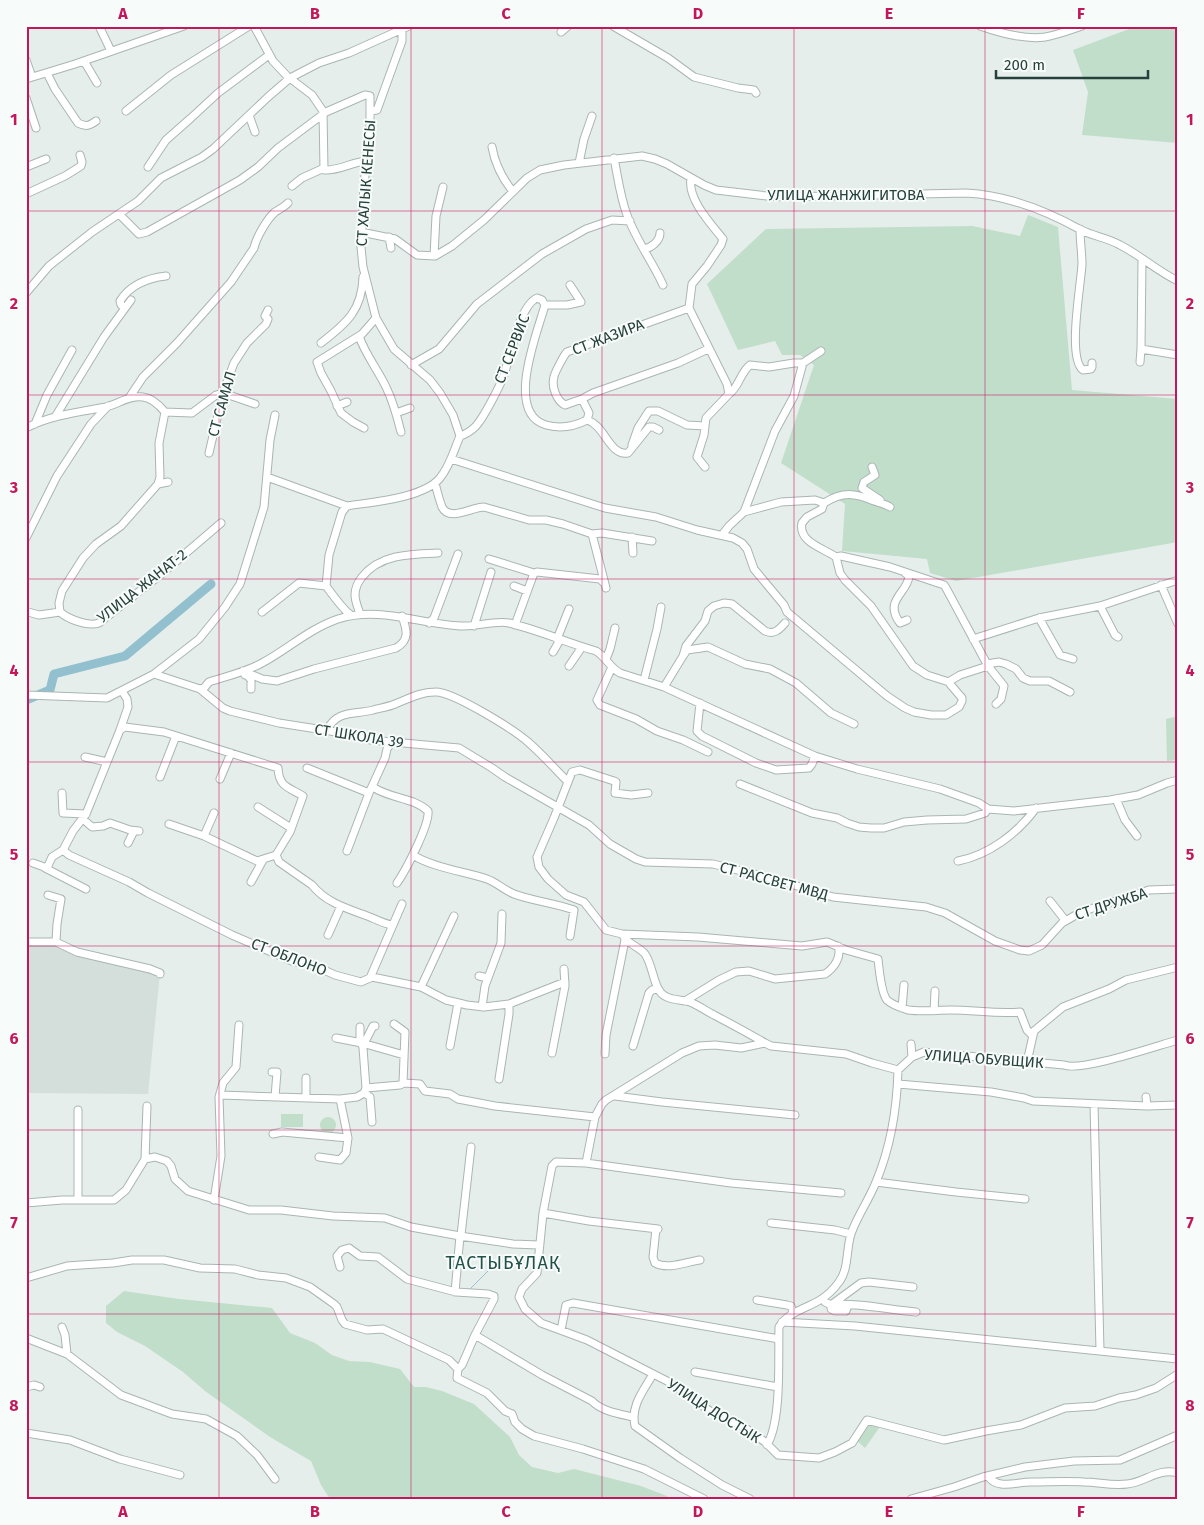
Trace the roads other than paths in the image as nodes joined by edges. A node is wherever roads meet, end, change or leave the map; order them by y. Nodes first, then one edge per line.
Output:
1 (99, 26) edge
2 (184, 26) edge
3 (249, 26) edge
4 (254, 26) edge
5 (409, 26) edge
6 (568, 26) edge
7 (613, 26) edge
8 (980, 26) edge
9 (1082, 26) edge
10 (402, 30) junction
11 (561, 32) dead end
12 (111, 51) junction
13 (269, 55) junction
14 (26, 60) edge
15 (84, 61) junction
16 (47, 73) junction
17 (29, 78) edge
18 (290, 78) junction
19 (96, 83) dead end
20 (756, 93) dead end
21 (26, 98) edge
22 (371, 111) junction
23 (126, 112) dead end
24 (323, 114) junction
25 (249, 115) junction
26 (592, 116) dead end
27 (96, 122) dead end
28 (36, 128) dead end
29 (255, 132) dead end
30 (492, 147) dead end
31 (80, 155) dead end
32 (614, 158) junction
33 (46, 159) dead end
34 (366, 161) junction
35 (579, 163) junction
36 (26, 167) edge
37 (148, 167) dead end
38 (324, 168) junction
39 (691, 178) junction
40 (292, 186) dead end
41 (443, 187) dead end
42 (513, 192) junction
43 (26, 194) edge
44 (288, 203) dead end
45 (120, 214) junction
46 (630, 221) junction
47 (1080, 229) junction
48 (361, 232) junction
49 (660, 233) dead end
50 (388, 237) junction
51 (722, 240) junction
52 (730, 244) dead end
53 (391, 248) dead end
54 (644, 249) junction
55 (434, 256) junction
56 (1142, 260) junction
57 (363, 267) junction
58 (166, 276) dead end
59 (1178, 281) edge
60 (570, 285) dead end
61 (663, 285) dead end
62 (26, 293) edge
63 (131, 300) dead end
64 (544, 305) junction
65 (124, 308) junction
66 (689, 308) junction
67 (268, 310) dead end
68 (376, 322) junction
69 (359, 336) junction
70 (322, 343) dead end
71 (708, 349) junction
72 (1141, 349) junction
73 (72, 350) dead end
74 (821, 351) dead end
75 (1178, 355) edge
76 (1140, 362) dead end
77 (803, 363) junction
78 (1092, 363) dead end
79 (411, 365) junction
80 (730, 391) junction
81 (223, 393) junction
82 (133, 397) junction
83 (582, 399) junction
84 (347, 402) dead end
85 (255, 404) dead end
86 (108, 406) junction
87 (337, 406) junction
88 (410, 408) dead end
89 (165, 412) junction
90 (396, 412) junction
91 (275, 415) dead end
92 (54, 417) junction
93 (587, 420) junction
94 (35, 424) junction
95 (705, 426) junction
96 (26, 428) edge
97 (364, 428) dead end
98 (659, 430) dead end
99 (401, 432) dead end
100 (460, 436) junction
101 (632, 448) junction
102 (209, 453) dead end
103 (451, 459) junction
104 (704, 467) dead end
105 (872, 467) dead end
106 (268, 477) junction
107 (168, 482) dead end
108 (435, 483) junction
109 (158, 484) junction
110 (824, 503) junction
111 (347, 506) junction
112 (744, 512) junction
113 (221, 523) dead end
114 (592, 534) junction
115 (722, 535) junction
116 (632, 537) junction
117 (26, 538) edge
118 (652, 541) dead end
119 (438, 553) dead end
120 (633, 553) dead end
121 (458, 554) dead end
122 (836, 556) junction
123 (489, 559) dead end
124 (491, 572) dead end
125 (905, 573) junction
126 (534, 574) junction
127 (1178, 580) edge
128 (1161, 585) junction
129 (326, 586) junction
130 (514, 586) dead end
131 (527, 591) junction
132 (1100, 606) junction
133 (661, 607) dead end
134 (569, 609) dead end
135 (28, 612) dead end
136 (60, 612) junction
137 (262, 612) dead end
138 (360, 614) junction
139 (351, 616) junction
140 (402, 616) junction
141 (1039, 618) junction
142 (907, 620) dead end
143 (429, 623) junction
144 (785, 623) dead end
145 (1178, 624) edge
146 (515, 625) junction
147 (474, 626) junction
148 (616, 628) dead end
149 (1118, 637) dead end
150 (559, 639) junction
151 (974, 639) junction
152 (582, 647) junction
153 (553, 652) dead end
154 (682, 656) junction
155 (606, 658) junction
156 (1073, 659) dead end
157 (988, 665) junction
158 (569, 666) dead end
159 (612, 667) junction
160 (240, 672) junction
161 (154, 674) junction
162 (644, 680) junction
163 (949, 682) junction
164 (664, 687) junction
165 (200, 689) junction
166 (251, 689) dead end
167 (122, 691) junction
168 (1070, 692) dead end
169 (26, 695) edge
170 (700, 703) junction
171 (996, 704) dead end
172 (854, 724) dead end
173 (120, 730) junction
174 (327, 730) junction
175 (176, 736) junction
176 (391, 743) junction
177 (708, 752) dead end
178 (231, 753) junction
179 (816, 756) junction
180 (85, 758) dead end
181 (107, 762) junction
182 (307, 768) dead end
183 (160, 777) dead end
184 (220, 779) dead end
185 (1178, 780) edge
186 (568, 782) junction
187 (740, 784) dead end
188 (371, 790) junction
189 (62, 793) dead end
190 (648, 793) dead end
191 (1116, 799) junction
192 (258, 807) dead end
193 (558, 808) junction
194 (1036, 808) junction
195 (988, 809) junction
196 (214, 813) dead end
197 (84, 817) junction
198 (169, 824) dead end
199 (291, 828) junction
200 (204, 836) junction
201 (1137, 836) dead end
202 (128, 843) dead end
203 (63, 850) junction
204 (347, 851) dead end
205 (276, 854) junction
206 (413, 855) junction
207 (264, 860) junction
208 (958, 861) dead end
209 (32, 863) dead end
210 (47, 867) junction
211 (251, 882) dead end
212 (397, 883) dead end
213 (86, 889) dead end
214 (1178, 889) edge
215 (48, 895) dead end
216 (1050, 901) dead end
217 (402, 904) dead end
218 (341, 906) junction
219 (946, 913) joint
220 (502, 914) dead end
221 (454, 916) dead end
222 (1065, 920) junction
223 (392, 925) junction
224 (328, 935) dead end
225 (570, 936) dead end
226 (624, 937) junction
227 (26, 942) edge
228 (56, 942) junction
229 (838, 946) junction
230 (1178, 967) edge
231 (564, 969) dead end
232 (160, 974) dead end
233 (479, 976) dead end
234 (370, 978) junction
235 (488, 978) junction
236 (565, 982) junction
237 (904, 985) dead end
238 (421, 987) junction
239 (658, 989) junction
240 (935, 991) dead end
241 (686, 1001) junction
242 (458, 1003) junction
243 (509, 1004) junction
244 (482, 1007) junction
245 (902, 1008) junction
246 (934, 1011) junction
247 (394, 1024) dead end
248 (239, 1025) dead end
249 (375, 1026) dead end
250 (360, 1027) dead end
251 (1032, 1035) junction
252 (336, 1038) dead end
253 (1178, 1040) edge
254 (362, 1043) junction
255 (765, 1043) junction
256 (910, 1044) dead end
257 (450, 1046) dead end
258 (633, 1046) dead end
259 (552, 1053) dead end
260 (404, 1054) junction
261 (605, 1054) dead end
262 (912, 1057) junction
263 (1027, 1062) junction
264 (276, 1070) dead end
265 (898, 1070) junction
266 (306, 1078) dead end
267 (499, 1079) dead end
268 (403, 1083) junction
269 (898, 1084) junction
270 (364, 1094) junction
271 (220, 1095) junction
272 (615, 1096) junction
273 (275, 1097) junction
274 (306, 1098) junction
275 (1146, 1098) dead end
276 (340, 1099) junction
277 (1094, 1104) junction
278 (1178, 1105) edge
279 (146, 1106) dead end
280 (1147, 1106) junction
281 (78, 1110) dead end
282 (795, 1115) dead end
283 (595, 1117) junction
284 (372, 1122) dead end
285 (273, 1134) dead end
286 (348, 1138) junction
287 (470, 1147) dead end
288 (319, 1157) dead end
289 (145, 1159) junction
290 (586, 1163) junction
291 (876, 1182) junction
292 (841, 1193) dead end
293 (1025, 1199) dead end
294 (78, 1200) junction
295 (214, 1200) junction
296 (26, 1204) edge
297 (543, 1213) junction
298 (771, 1223) dead end
299 (851, 1234) junction
300 (461, 1235) junction
301 (539, 1245) junction
302 (700, 1260) dead end
303 (340, 1267) dead end
304 (26, 1278) edge
305 (913, 1287) dead end
306 (454, 1292) junction
307 (823, 1298) junction
308 (757, 1300) dead end
309 (831, 1305) junction
310 (916, 1312) dead end
311 (793, 1313) junction
312 (782, 1322) junction
313 (62, 1327) dead end
314 (561, 1330) junction
315 (475, 1335) junction
316 (26, 1338) edge
317 (779, 1339) junction
318 (1100, 1350) junction
319 (67, 1354) junction
320 (1178, 1359) edge
321 (458, 1369) junction
322 (695, 1372) dead end
323 (653, 1374) junction
324 (1178, 1374) edge
325 (26, 1387) edge
326 (40, 1387) dead end
327 (778, 1387) junction
328 (633, 1416) junction
329 (26, 1433) edge
330 (1178, 1435) edge
331 (767, 1445) junction
332 (1178, 1473) edge
333 (180, 1476) dead end
334 (988, 1476) junction
335 (275, 1480) dead end
336 (704, 1499) edge
337 (750, 1499) edge
338 (911, 1499) edge

1 - 12 street
2 - 12 street
3 - 23 street
4 - 13 street
5 - 10 street
6 - 11 street
7 - 20 street
8 - 9 street
10 - 18 street
10 - 22 street, СТ ХАЛЫК КЕНЕСЫ
12 - 15 street
13 - 18 street
13 - 37 street
14 - 17 street
15 - 16 street
15 - 19 street
16 - 17 street
16 - 27 street
18 - 24 street
18 - 25 street
21 - 28 street
22 - 24 street
22 - 34 street, СТ ХАЛЫК КЕНЕСЫ
24 - 38 street
24 - 45 street
25 - 29 street
25 - 45 street
26 - 35 street
30 - 42 street
31 - 43 street
32 - 35 street, УЛИЦА ЖАНЖИГИТОВА
32 - 39 street, УЛИЦА ЖАНЖИГИТОВА
32 - 46 street
33 - 36 street
34 - 38 street
34 - 48 street, СТ ХАЛЫК КЕНЕСЫ
35 - 42 street, УЛИЦА ЖАНЖИГИТОВА
38 - 40 street
39 - 47 street, УЛИЦА ЖАНЖИГИТОВА
39 - 51 street
41 - 55 street
42 - 55 street, УЛИЦА ЖАНЖИГИТОВА
44 - 82 street
45 - 62 street
46 - 54 street
46 - 79 street
47 - 56 street, УЛИЦА ЖАНЖИГИТОВА
47 - 78 street
48 - 50 street
48 - 57 street, СТ ХАЛЫК КЕНЕСЫ
49 - 54 street
50 - 53 street
50 - 55 street
51 - 52 street
51 - 66 street
54 - 61 street
56 - 59 street, УЛИЦА ЖАНЖИГИТОВА
56 - 72 street
57 - 68 street, СТ ХАЛЫК КЕНЕСЫ
57 - 70 street
58 - 65 street
60 - 64 street
63 - 65 street
64 - 93 street, СТ СЕРВИС
64 - 100 street, СТ СЕРВИС
65 - 92 street
66 - 71 street
66 - 83 street, СТ ЖАЗИРА
67 - 81 street, СТ САМАЛ
68 - 69 street
68 - 79 street, СТ ХАЛЫК КЕНЕСЫ
69 - 87 street
69 - 90 street
71 - 80 street
71 - 83 street
72 - 75 street
72 - 76 street
73 - 94 street
74 - 77 street
77 - 80 street
77 - 112 street
79 - 100 street, СТ ХАЛЫК КЕНЕСЫ
80 - 95 street
81 - 85 street
81 - 89 street
81 - 102 street, СТ САМАЛ
82 - 86 street
82 - 89 street
83 - 93 street
84 - 87 street
86 - 92 street
86 - 117 street
87 - 97 street
88 - 90 street
89 - 109 street
90 - 99 street
91 - 106 street
92 - 94 street
93 - 101 street
94 - 96 street
95 - 101 street
95 - 104 street
98 - 101 street
100 - 103 street
103 - 108 street
103 - 115 street
105 - 110 street
106 - 111 street
106 - 161 street
107 - 109 street
108 - 111 street
108 - 114 street
109 - 136 street
110 - 112 street
110 - 122 street
111 - 129 street
112 - 115 street
113 - 136 street, УЛИЦА ЖАНАТ-2
114 - 116 street
114 - 126 street
115 - 163 street
116 - 118 street
116 - 120 street
119 - 138 street
121 - 143 street
122 - 125 street
122 - 163 street
123 - 126 street
124 - 147 street
125 - 142 street
125 - 151 street
126 - 131 street
127 - 128 street
128 - 132 street
128 - 145 street
129 - 137 street
129 - 139 street
130 - 131 street
131 - 146 street
132 - 141 street
132 - 149 street
133 - 162 street
134 - 150 street
135 - 136 street
138 - 139 street
138 - 140 street
139 - 160 street
140 - 143 street
140 - 160 street
141 - 151 street
141 - 156 street
143 - 147 street
144 - 154 street
146 - 147 street
146 - 150 street
148 - 155 street
150 - 152 street
150 - 153 street
151 - 157 street
152 - 155 street
152 - 158 street
154 - 164 street
154 - 172 street
155 - 159 street
157 - 163 street
157 - 168 street
157 - 171 street
159 - 162 street
159 - 177 street
160 - 165 street
160 - 166 street
161 - 165 street, СТ ШКОЛА 39
161 - 167 street
162 - 164 street
164 - 170 street
165 - 174 street, СТ ШКОЛА 39
167 - 169 street
167 - 173 street
170 - 179 street
170 - 179 street
173 - 175 street
173 - 181 street
174 - 176 street, СТ ШКОЛА 39
174 - 186 street
175 - 178 street
175 - 183 street
176 - 188 street
176 - 193 street, СТ ШКОЛА 39
178 - 184 street
178 - 199 street
179 - 195 street
180 - 181 street
181 - 197 street
182 - 188 street
185 - 191 street
186 - 190 street
186 - 193 street
187 - 195 street
188 - 204 street
188 - 206 street
189 - 197 street
191 - 194 street
191 - 201 street
192 - 199 street
193 - 219 street, СТ РАССВЕТ МВД
193 - 226 street
194 - 195 street
194 - 208 street
196 - 200 street
197 - 202 street
197 - 203 street
198 - 200 street
199 - 205 street
200 - 207 street
203 - 210 street
203 - 234 street, СТ ОБЛОНО
205 - 207 street
205 - 218 street
206 - 212 street
206 - 225 street
207 - 211 street
209 - 210 street
210 - 213 street
214 - 222 street, СТ ДРУЖБА
215 - 228 street
216 - 222 street
217 - 223 street
218 - 223 street
218 - 224 street
219 - 222 street, СТ ДРУЖБА
220 - 235 street
221 - 238 street
223 - 234 street
226 - 229 street
226 - 239 street
226 - 261 street
227 - 228 street
228 - 232 street
229 - 241 street
229 - 245 street
230 - 251 street
231 - 236 street
233 - 235 street
234 - 238 street, СТ ОБЛОНО
235 - 244 street
236 - 243 street, СТ ОБЛОНО
236 - 259 street
237 - 245 street
238 - 242 street, СТ ОБЛОНО
239 - 241 street
239 - 258 street
240 - 246 street
241 - 255 street
242 - 244 street, СТ ОБЛОНО
242 - 257 street
243 - 244 street, СТ ОБЛОНО
243 - 267 street
245 - 246 street
246 - 251 street
247 - 260 street
248 - 271 street
249 - 254 street
250 - 254 street
251 - 263 street
252 - 254 street
253 - 263 street, УЛИЦА ОБУВЩИК
254 - 260 street
254 - 270 street
255 - 265 street
255 - 272 street
256 - 262 street
260 - 268 street
262 - 263 street, УЛИЦА ОБУВЩИК
262 - 265 street, УЛИЦА ОБУВЩИК
264 - 273 street
265 - 269 street
266 - 274 street
268 - 270 street
268 - 283 street
269 - 277 street
269 - 291 street
270 - 276 street
270 - 284 street
271 - 273 street
271 - 295 street
272 - 282 street
272 - 283 street
273 - 274 street
274 - 276 street
275 - 280 street
276 - 286 street
277 - 280 street
277 - 318 street
278 - 280 street
279 - 289 street
281 - 294 street
283 - 290 street
285 - 286 street
286 - 288 street
287 - 300 street
289 - 294 street
289 - 295 street
290 - 292 street
290 - 297 street
291 - 293 street
291 - 299 street
294 - 296 street
295 - 300 street
297 - 301 street
297 - 302 street
298 - 299 street
299 - 307 street
300 - 301 street
300 - 306 street
301 - 314 street, УЛИЦА ДОСТЫК
303 - 306 street
304 - 321 street
305 - 309 street
306 - 315 street
307 - 309 street
307 - 311 street
308 - 311 street
309 - 310 street
311 - 312 street
312 - 317 street
312 - 318 street
313 - 319 street
314 - 317 street
314 - 323 street, УЛИЦА ДОСТЫК
315 - 321 street
315 - 328 street
316 - 319 street
317 - 327 street
318 - 320 street
319 - 335 street
321 - 336 street
322 - 327 street
323 - 328 street
323 - 331 street, УЛИЦА ДОСТЫК
324 - 331 street, УЛИЦА ДОСТЫК
325 - 326 street
327 - 331 street
328 - 337 street
329 - 333 street
330 - 334 street
332 - 334 street
334 - 338 street

